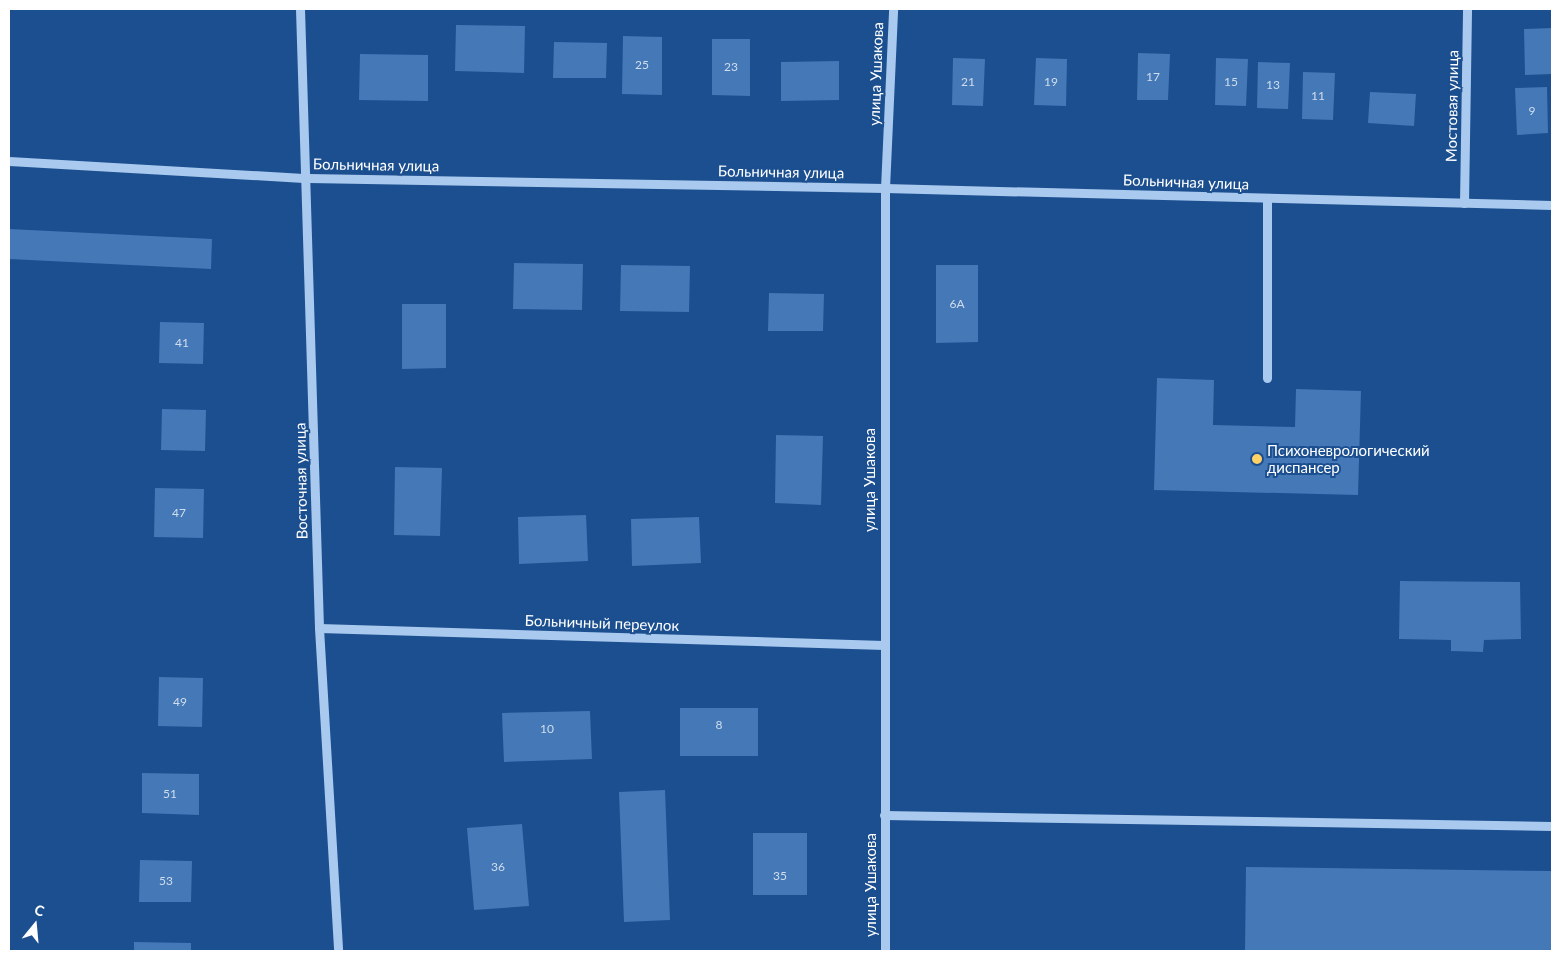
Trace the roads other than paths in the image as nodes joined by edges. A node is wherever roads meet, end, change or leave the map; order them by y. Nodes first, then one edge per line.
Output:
1 (300, 9) edge
2 (892, 9) edge
3 (1467, 9) edge
4 (9, 160) edge
5 (308, 178) junction
6 (885, 188) junction
7 (1267, 198) junction
8 (1464, 203) junction
9 (1552, 205) edge
10 (1267, 378) dead end
11 (319, 628) junction
12 (884, 645) junction
13 (884, 815) junction
14 (1552, 826) edge
15 (338, 951) edge
16 (885, 951) edge

1 - 5 street, Восточная улица
2 - 6 street, улица Ушакова
3 - 8 street, Мостовая улица
4 - 5 street, Больничная улица
5 - 6 street, Больничная улица
5 - 11 street, Восточная улица
6 - 7 street, Больничная улица
6 - 12 street, улица Ушакова
7 - 8 street, Больничная улица
7 - 10 street
8 - 9 street, Больничная улица
11 - 12 street, Больничный переулок
11 - 15 street, Восточная улица
12 - 13 street, улица Ушакова
13 - 14 street
13 - 16 street, улица Ушакова

